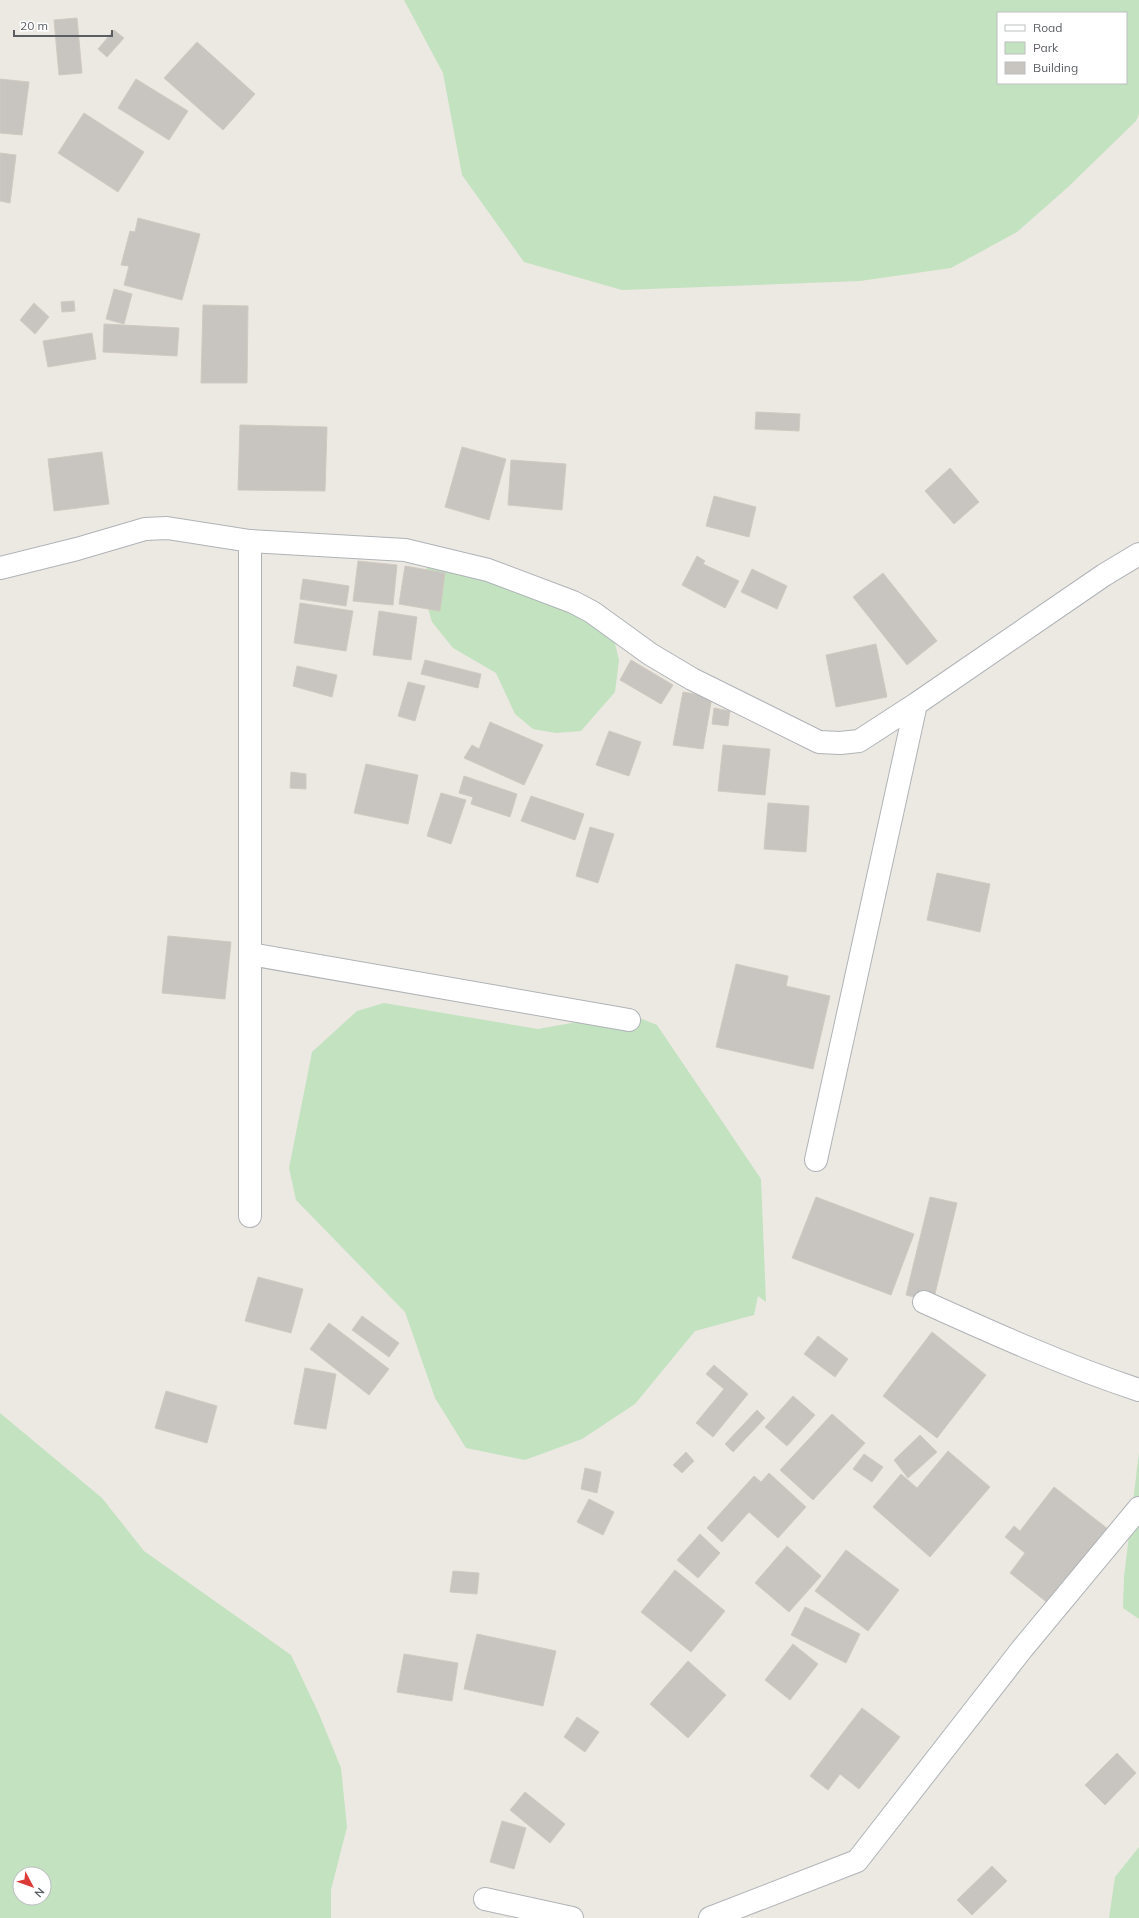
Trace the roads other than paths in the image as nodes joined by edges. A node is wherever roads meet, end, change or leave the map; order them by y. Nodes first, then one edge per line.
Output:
1 (250, 541) junction
2 (1139, 554) edge
3 (0, 568) edge
4 (916, 704) junction
5 (250, 954) junction
6 (629, 1020) dead end
7 (816, 1160) dead end
8 (250, 1216) dead end
9 (924, 1302) dead end
10 (1139, 1390) edge
11 (1139, 1508) edge
12 (485, 1900) dead end
13 (572, 1918) edge
14 (710, 1918) edge

1 - 3 street
1 - 4 street
1 - 5 street
2 - 4 street
4 - 7 street
5 - 6 street
5 - 8 street
9 - 10 street
11 - 14 street
12 - 13 street

